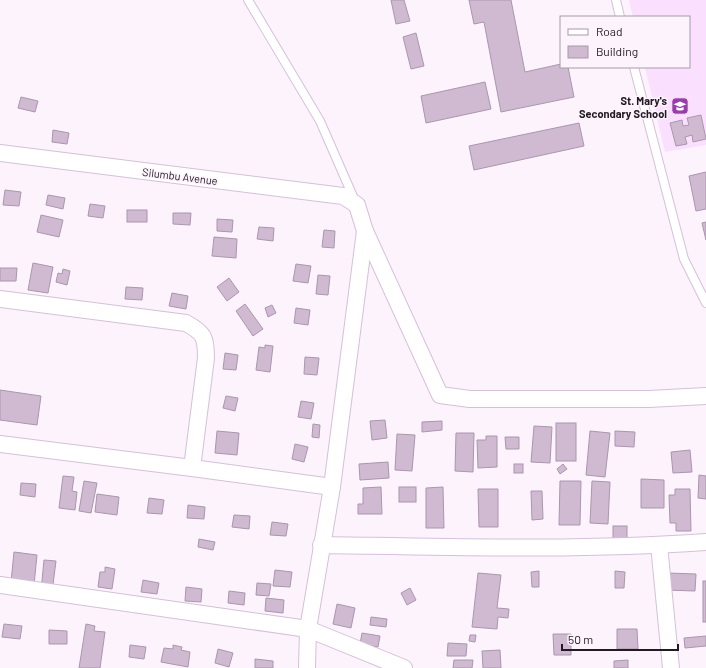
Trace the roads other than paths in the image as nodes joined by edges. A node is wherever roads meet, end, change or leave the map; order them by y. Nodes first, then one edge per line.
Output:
1 (248, 0) edge
2 (616, 0) edge
3 (620, 16) edge
4 (634, 68) edge
5 (0, 153) edge
6 (357, 205) junction
7 (364, 231) junction
8 (0, 299) edge
9 (706, 303) edge
10 (706, 396) edge
11 (0, 444) edge
12 (192, 468) junction
13 (332, 487) junction
14 (706, 542) edge
15 (321, 545) junction
16 (659, 545) junction
17 (0, 585) edge
18 (308, 629) junction
19 (307, 668) edge
20 (404, 668) edge
21 (671, 668) edge

1 - 6 lane
2 - 3 lane
4 - 9 lane
5 - 6 street, Silumbu Avenue
6 - 7 street
7 - 10 street
7 - 13 street
8 - 12 street
11 - 12 street
12 - 13 street
13 - 15 street
14 - 16 street
15 - 16 street
15 - 18 street
16 - 21 street
17 - 18 street
18 - 19 street
18 - 20 street

